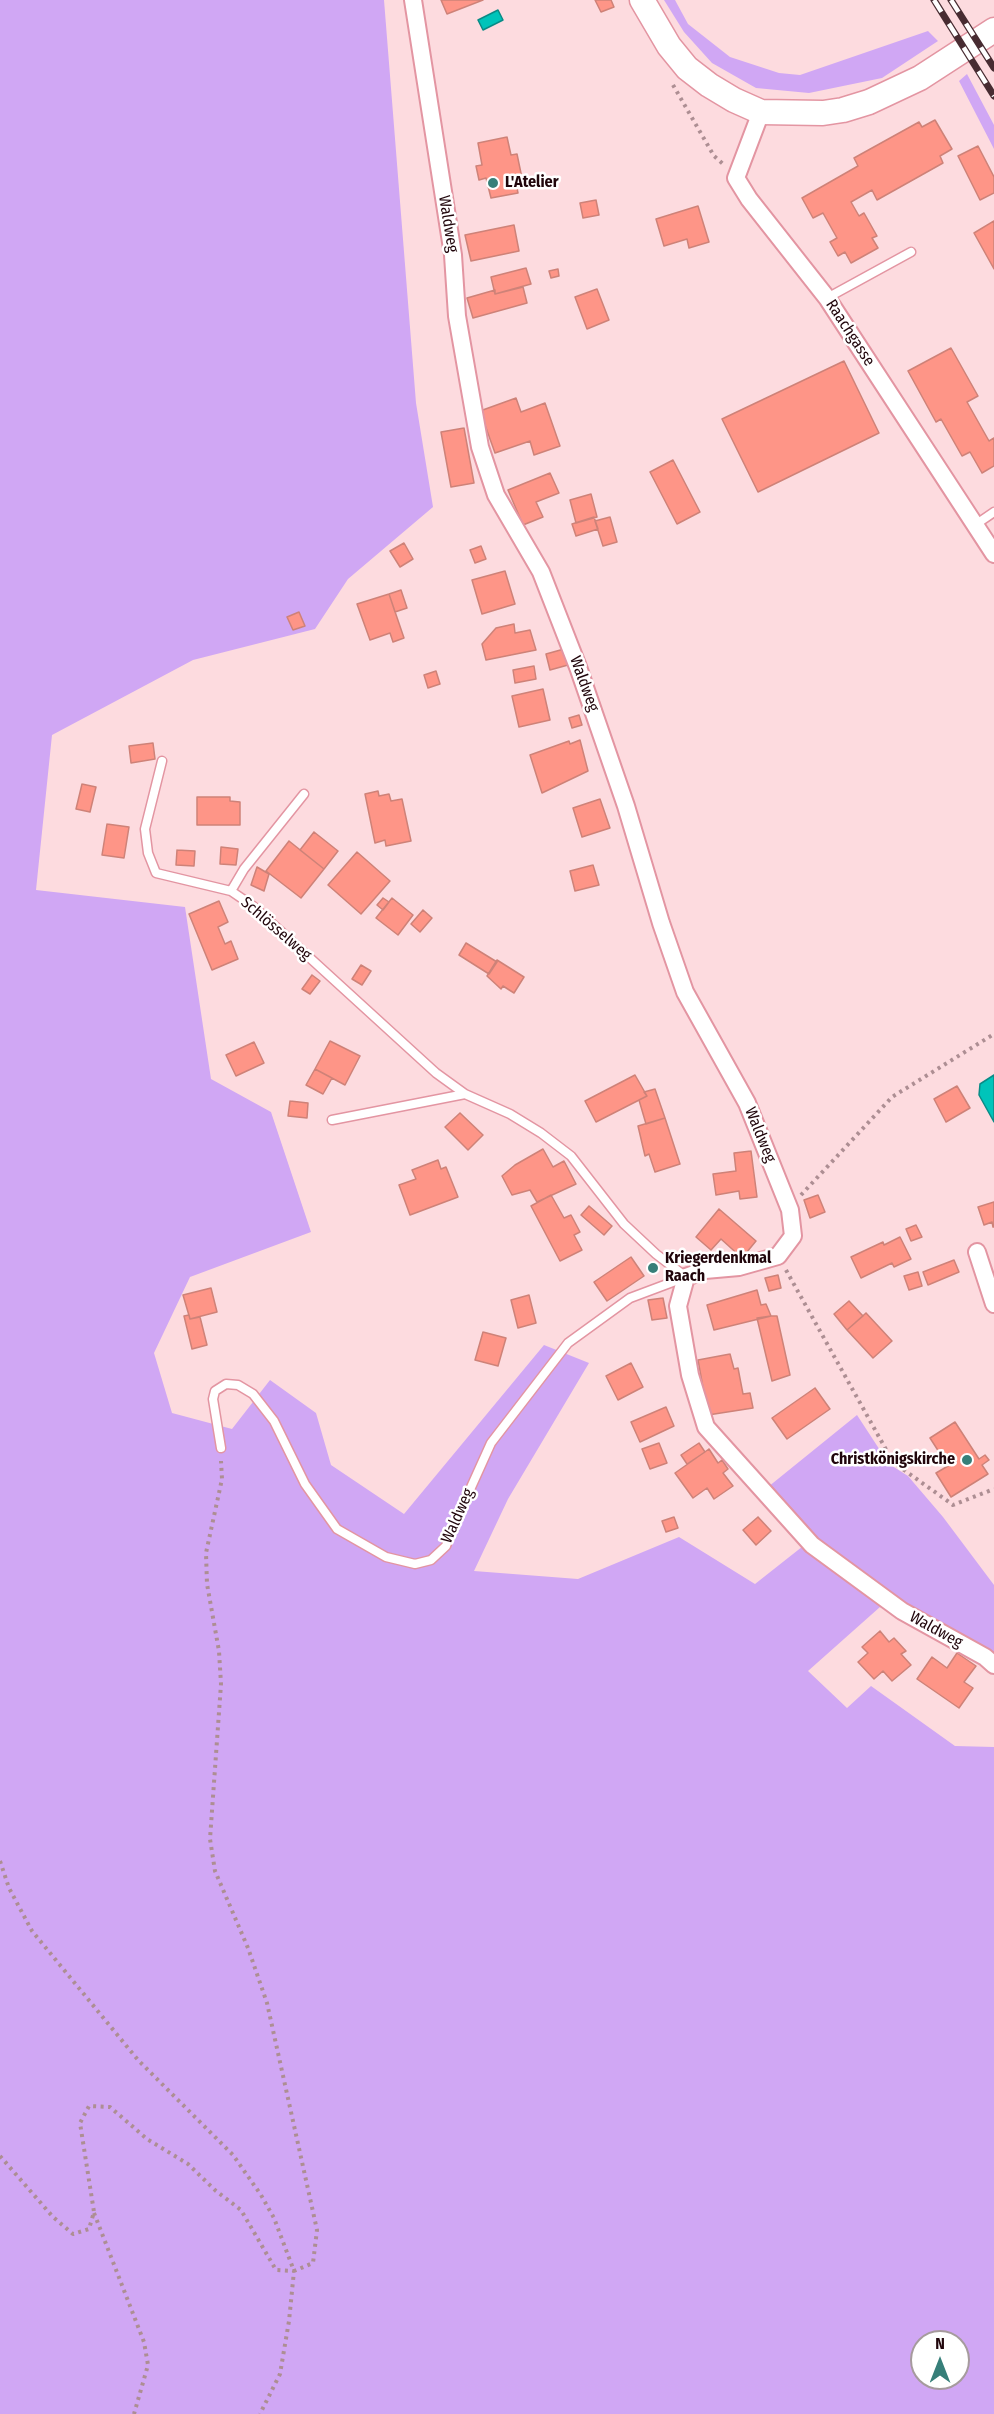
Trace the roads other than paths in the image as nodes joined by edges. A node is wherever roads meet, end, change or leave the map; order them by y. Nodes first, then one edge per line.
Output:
1 (413, 0) edge
2 (642, 0) edge
3 (994, 30) edge
4 (771, 112) junction
5 (911, 252) dead end
6 (827, 298) junction
7 (994, 512) edge
8 (975, 525) junction
9 (994, 554) edge
10 (162, 761) dead end
11 (304, 794) dead end
12 (231, 891) junction
13 (465, 1094) junction
14 (332, 1120) dead end
15 (977, 1252) dead end
16 (686, 1277) junction
17 (994, 1304) edge
18 (221, 1448) road end
19 (994, 1665) edge

1 - 16 street, Waldweg
2 - 4 main road
3 - 4 main road
4 - 6 street, Raachgasse
5 - 6 lane
6 - 8 street, Raachgasse
7 - 8 lane
8 - 9 street, Raachgasse
10 - 12 lane, Schlösselweg
11 - 12 lane
12 - 13 lane, Schlösselweg
13 - 14 lane
13 - 16 lane, Schlösselweg
15 - 17 street
16 - 18 lane, Waldweg
16 - 19 street, Waldweg

